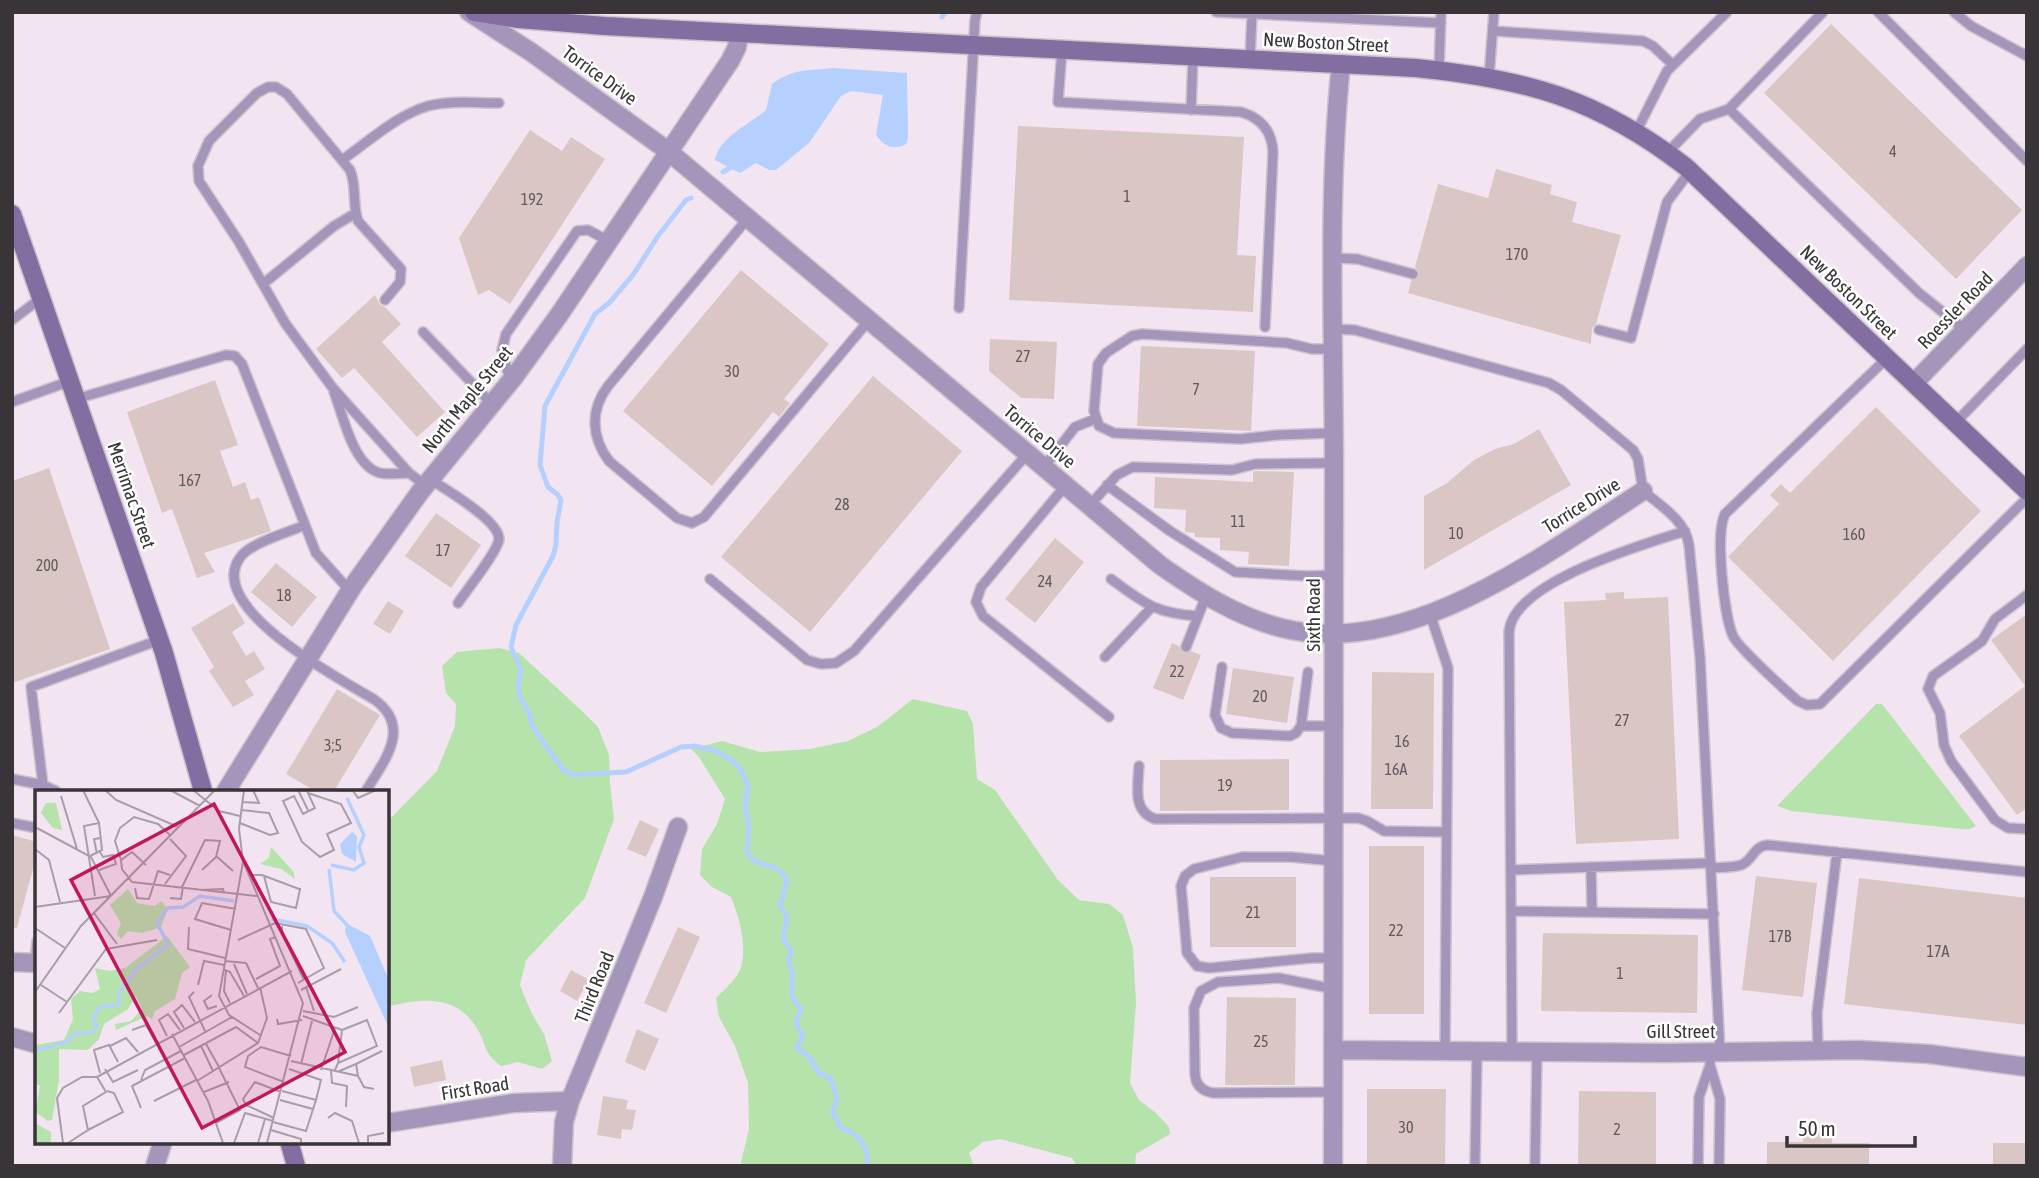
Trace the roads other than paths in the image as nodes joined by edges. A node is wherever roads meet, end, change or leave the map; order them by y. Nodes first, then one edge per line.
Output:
1 (471, 12) edge
2 (977, 12) edge
3 (1216, 12) edge
4 (1441, 12) edge
5 (1494, 12) edge
6 (1727, 12) edge
7 (1824, 12) edge
8 (1878, 12) edge
9 (1954, 12) edge
10 (1252, 14) junction
11 (579, 18) edge
12 (1441, 23) junction
13 (1494, 31) junction
14 (739, 34) junction
15 (974, 46) junction
16 (1062, 50) junction
17 (2027, 56) edge
18 (1193, 57) junction
19 (1250, 60) junction
20 (1341, 64) junction
21 (1673, 65) junction
22 (1438, 70) junction
23 (1489, 77) junction
24 (499, 103) dead end
25 (1728, 109) junction
26 (1191, 110) junction
27 (1636, 132) junction
28 (668, 151) junction
29 (1667, 153) junction
30 (342, 160) junction
31 (2027, 162) edge
32 (1690, 171) junction
33 (356, 212) junction
34 (12, 214) edge
35 (748, 218) junction
36 (609, 240) junction
37 (1334, 258) junction
38 (2027, 266) edge
39 (1413, 274) dead end
40 (263, 285) junction
41 (41, 298) junction
42 (385, 300) dead end
43 (959, 308) dead end
44 (870, 319) junction
45 (12, 320) edge
46 (1265, 327) dead end
47 (1334, 329) junction
48 (1599, 330) dead end
49 (1965, 330) junction
50 (423, 332) dead end
51 (1334, 349) junction
52 (2027, 349) edge
53 (1887, 358) junction
54 (70, 381) junction
55 (510, 382) junction
56 (1914, 383) junction
57 (332, 387) junction
58 (76, 399) junction
59 (12, 402) edge
60 (492, 404) junction
61 (1095, 419) junction
62 (1955, 423) junction
63 (1334, 433) junction
64 (1028, 453) junction
65 (1334, 463) junction
66 (1044, 467) junction
67 (409, 473) junction
68 (428, 482) junction
69 (1066, 485) junction
70 (1107, 485) junction
71 (1643, 491) junction
72 (2027, 491) edge
73 (2027, 498) edge
74 (1090, 505) junction
75 (306, 526) junction
76 (1685, 531) junction
77 (1334, 575) junction
78 (710, 579) dead end
79 (1111, 579) dead end
80 (349, 591) junction
81 (2027, 595) edge
82 (1206, 596) junction
83 (458, 603) dead end
84 (1151, 608) junction
85 (1430, 614) junction
86 (1198, 616) junction
87 (1334, 634) junction
88 (159, 640) junction
89 (1186, 647) dead end
90 (1105, 657) dead end
91 (308, 660) junction
92 (1222, 667) dead end
93 (1308, 672) dead end
94 (1109, 717) dead end
95 (1301, 726) junction
96 (1335, 726) junction
97 (1139, 766) dead end
98 (12, 779) edge
99 (43, 785) junction
100 (54, 790) edge
101 (203, 790) edge
102 (227, 790) edge
103 (367, 790) edge
104 (1335, 818) junction
105 (12, 823) edge
106 (678, 827) dead end
107 (35, 828) edge
108 (2027, 829) edge
109 (1446, 832) junction
110 (1837, 852) junction
111 (1335, 861) junction
112 (1711, 865) junction
113 (1591, 867) junction
114 (1511, 870) junction
115 (2027, 872) edge
116 (1511, 911) junction
117 (1592, 912) junction
118 (1714, 914) junction
119 (1334, 958) junction
120 (12, 962) edge
121 (35, 963) edge
122 (1334, 989) junction
123 (12, 1037) edge
124 (35, 1043) edge
125 (1334, 1050) junction
126 (1818, 1050) junction
127 (1445, 1051) junction
128 (1477, 1051) junction
129 (1512, 1052) junction
130 (1537, 1052) junction
131 (1713, 1056) junction
132 (2027, 1067) edge
133 (1334, 1092) junction
134 (570, 1101) junction
135 (388, 1123) edge
136 (162, 1143) edge
137 (292, 1143) edge
138 (155, 1166) edge
139 (296, 1166) edge
140 (562, 1166) edge
141 (1333, 1166) edge
142 (1475, 1166) edge
143 (1535, 1166) edge
144 (1698, 1166) edge
145 (1719, 1166) edge

1 - 11 main road, New Boston Street
1 - 28 street, Torrice Drive
2 - 15 lane
3 - 10 lane
4 - 12 lane
5 - 13 lane
6 - 21 lane
7 - 25 lane
8 - 31 lane
9 - 17 lane
10 - 12 lane
10 - 19 lane
11 - 14 main road, New Boston Street
12 - 22 lane
13 - 21 lane
13 - 23 lane
14 - 15 main road, New Boston Street
14 - 28 street, North Maple Street
15 - 16 main road, New Boston Street
15 - 43 lane
16 - 18 main road, New Boston Street
16 - 26 lane
18 - 19 main road, New Boston Street
18 - 26 lane
19 - 20 main road, New Boston Street
20 - 22 main road, New Boston Street
20 - 37 street, Sixth Road
21 - 27 lane
22 - 23 main road, New Boston Street
23 - 27 main road, New Boston Street
24 - 30 lane
25 - 29 lane
25 - 49 lane
26 - 46 lane
27 - 29 main road, New Boston Street
28 - 35 street, Torrice Drive
28 - 36 street, North Maple Street
29 - 32 main road, New Boston Street
30 - 33 lane
30 - 40 lane
32 - 48 lane
32 - 53 main road, New Boston Street
33 - 40 lane
33 - 42 lane
34 - 41 main road, Merrimac Street
35 - 44 street, Torrice Drive
35 - 44 lane
36 - 55 street, North Maple Street
36 - 55 lane
37 - 39 lane
37 - 47 street, Sixth Road
38 - 49 street, Roessler Road
40 - 57 lane
41 - 45 lane
41 - 54 main road, Merrimac Street
44 - 64 street, Torrice Drive
47 - 51 street, Sixth Road
47 - 71 lane
49 - 56 street, Roessler Road
50 - 60 lane
51 - 61 lane
51 - 63 street, Sixth Road
52 - 62 lane
53 - 56 main road, New Boston Street
53 - 73 lane
54 - 58 main road, Merrimac Street
54 - 59 lane
55 - 60 street, North Maple Street
56 - 62 main road, New Boston Street
57 - 67 lane
57 - 67 lane
58 - 75 lane
58 - 88 main road, Merrimac Street
60 - 68 street, North Maple Street
61 - 63 lane
61 - 66 lane
62 - 72 main road, New Boston Street
63 - 65 street, Sixth Road
64 - 66 street, Torrice Drive
64 - 78 lane
65 - 70 lane
65 - 77 street, Sixth Road
66 - 69 street, Torrice Drive
67 - 68 lane
68 - 80 street, North Maple Street
68 - 83 lane
69 - 74 street, Torrice Drive
69 - 94 lane
70 - 74 lane
70 - 77 lane
71 - 76 lane
71 - 85 street, Torrice Drive
74 - 82 street, Torrice Drive
75 - 80 lane
75 - 91 lane
76 - 112 lane
76 - 114 lane
77 - 87 street, Sixth Road
79 - 84 lane
80 - 91 street, North Maple Street
81 - 108 lane
82 - 86 lane
82 - 87 street, Torrice Drive
84 - 86 lane
84 - 90 lane
85 - 87 street, Torrice Drive
85 - 109 lane
86 - 89 lane
87 - 96 street, Sixth Road
88 - 99 lane
88 - 101 main road, Merrimac Street
91 - 102 street, North Maple Street
91 - 103 lane
92 - 95 lane
93 - 95 lane
95 - 96 lane
96 - 104 street, Sixth Road
97 - 104 lane
98 - 99 lane
99 - 100 lane
104 - 109 lane
104 - 111 street, Sixth Road
105 - 107 lane
106 - 134 street, Third Road
109 - 127 lane
110 - 112 lane
110 - 115 lane
110 - 126 lane
111 - 119 street, Sixth Road
111 - 119 lane
112 - 113 lane
112 - 118 lane
113 - 114 lane
113 - 117 lane
114 - 116 lane
116 - 117 lane
116 - 129 lane
117 - 118 lane
118 - 131 lane
119 - 122 street, Sixth Road
120 - 121 street
122 - 125 street, Sixth Road
122 - 133 lane
123 - 124 street
125 - 127 street, Gill Street
125 - 133 street, Sixth Road
126 - 131 street, Gill Street
126 - 132 street, Gill Street
127 - 128 street, Gill Street
128 - 129 street, Gill Street
128 - 142 lane
129 - 130 street, Gill Street
130 - 131 street, Gill Street
130 - 143 lane
131 - 144 lane
131 - 145 lane
133 - 141 street, Sixth Road
134 - 135 street, First Road
134 - 140 street, Third Road
136 - 138 street
137 - 139 main road

